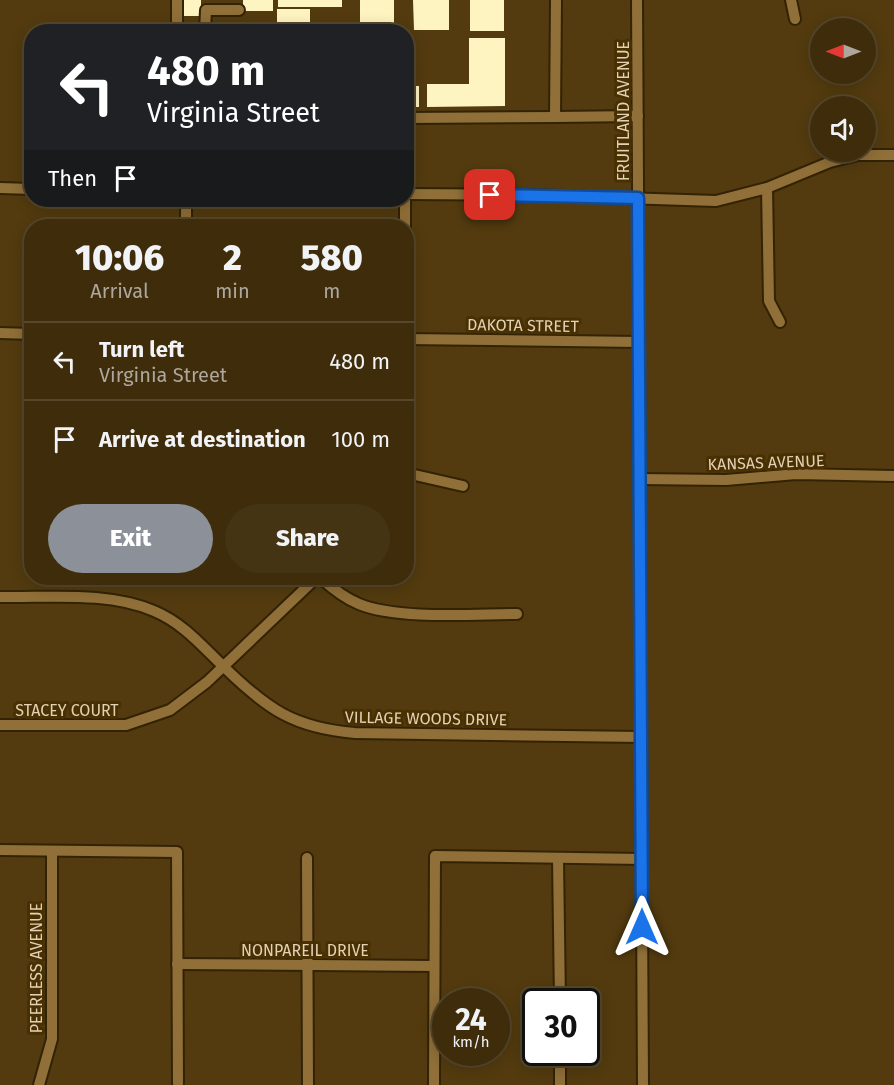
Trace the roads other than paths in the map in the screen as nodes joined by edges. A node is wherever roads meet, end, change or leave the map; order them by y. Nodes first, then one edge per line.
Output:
1 (177, 0) edge
2 (556, 0) edge
3 (637, 0) edge
4 (791, 0) edge
5 (238, 10) dead end
6 (795, 19) dead end
7 (177, 24) edge
8 (205, 24) edge
9 (638, 116) junction
10 (555, 117) junction
11 (414, 118) edge
12 (894, 155) edge
13 (0, 188) edge
14 (766, 188) junction
15 (24, 189) edge
16 (414, 194) edge
17 (638, 198) junction
18 (780, 322) dead end
19 (0, 333) edge
20 (24, 334) edge
21 (414, 339) edge
22 (639, 342) junction
23 (414, 475) edge
24 (894, 476) edge
25 (639, 479) junction
26 (463, 486) dead end
27 (309, 585) edge
28 (328, 585) edge
29 (0, 597) edge
30 (517, 614) dead end
31 (224, 667) junction
32 (0, 724) edge
33 (641, 737) junction
34 (0, 850) edge
35 (52, 851) junction
36 (307, 858) dead end
37 (558, 858) junction
38 (642, 859) junction
39 (177, 964) junction
40 (307, 965) junction
41 (433, 966) junction
42 (560, 988) edge
43 (560, 1066) edge
44 (178, 1083) dead end
45 (39, 1085) edge
46 (308, 1085) edge
47 (434, 1085) edge
48 (560, 1085) edge
49 (643, 1085) edge

1 - 7 street
2 - 10 street
3 - 9 street, FRUITLAND AVENUE
4 - 6 street
5 - 8 street
9 - 10 street
9 - 17 street, FRUITLAND AVENUE
10 - 11 street
12 - 14 street
13 - 15 street
14 - 17 street
14 - 18 street
16 - 17 street
17 - 22 street, FRUITLAND AVENUE
19 - 20 street
21 - 22 street, DAKOTA STREET
22 - 25 street, FRUITLAND AVENUE
23 - 26 street
24 - 25 street, KANSAS AVENUE
25 - 33 street, FRUITLAND AVENUE
27 - 31 street, STACEY COURT
28 - 30 street
29 - 31 street, VILLAGE WOODS DRIVE
31 - 32 street, STACEY COURT
31 - 33 street, VILLAGE WOODS DRIVE
33 - 38 street, FRUITLAND AVENUE
34 - 35 street
35 - 39 street
35 - 45 street, PEERLESS AVENUE
36 - 40 street
37 - 38 street
37 - 41 street
37 - 42 street
38 - 49 street, FRUITLAND AVENUE
39 - 40 street, NONPAREIL DRIVE
39 - 44 street
40 - 41 street, NONPAREIL DRIVE
40 - 46 street
41 - 47 street
43 - 48 street

